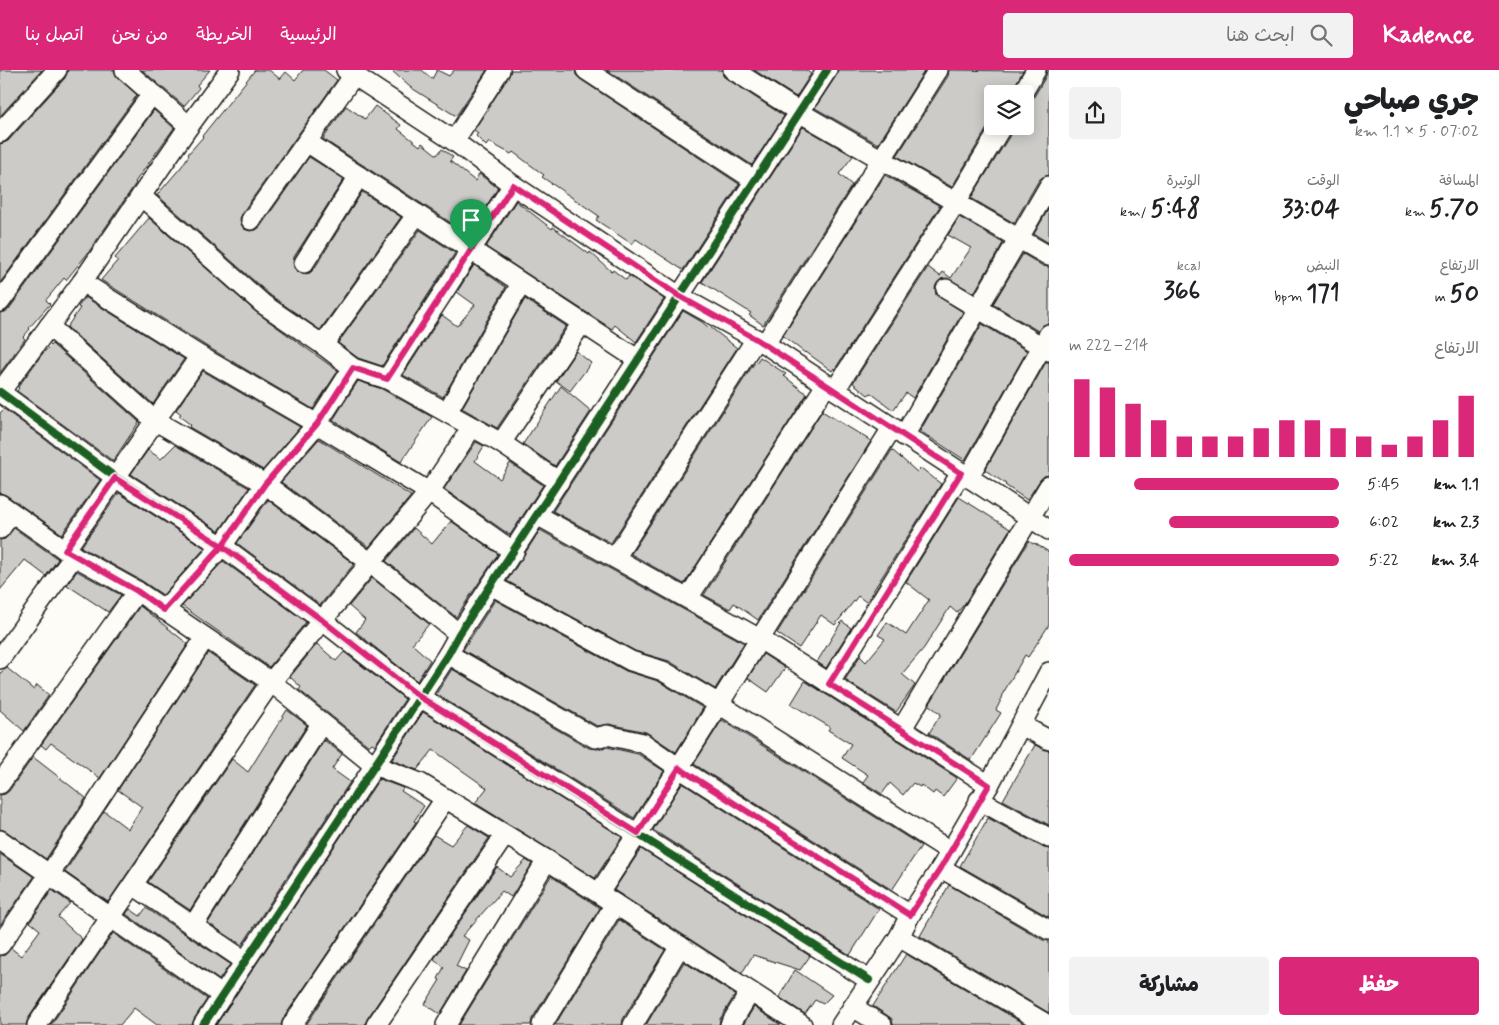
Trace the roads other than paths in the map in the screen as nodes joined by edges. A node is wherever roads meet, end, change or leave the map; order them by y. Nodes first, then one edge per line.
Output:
1 (57, 70) edge
2 (125, 70) edge
3 (230, 70) edge
4 (500, 70) edge
5 (586, 70) edge
6 (733, 70) edge
7 (827, 70) edge
8 (938, 70) edge
9 (1036, 70) edge
10 (350, 73) edge
11 (1027, 85) edge
12 (152, 94) junction
13 (799, 112) junction
14 (188, 126) junction
15 (0, 133) edge
16 (997, 135) edge
17 (454, 141) junction
18 (307, 142) junction
19 (882, 160) junction
20 (359, 176) junction
21 (754, 180) junction
22 (513, 185) junction
23 (1049, 186) edge
24 (140, 196) junction
25 (956, 202) junction
26 (417, 214) junction
27 (251, 220) dead end
28 (1019, 238) junction
29 (471, 250) junction
30 (1049, 256) edge
31 (304, 263) dead end
32 (82, 282) junction
33 (521, 284) junction
34 (946, 289) dead end
35 (679, 296) junction
36 (0, 302) edge
37 (978, 308) junction
38 (582, 323) junction
39 (49, 326) junction
40 (760, 341) junction
41 (1047, 344) edge
42 (323, 345) junction
43 (200, 356) junction
44 (637, 359) junction
45 (353, 368) junction
46 (387, 379) junction
47 (831, 387) junction
48 (0, 392) edge
49 (447, 412) junction
50 (154, 420) junction
51 (317, 424) junction
52 (472, 427) junction
53 (898, 432) junction
54 (501, 443) junction
55 (965, 476) junction
56 (115, 478) junction
57 (559, 482) junction
58 (265, 484) junction
59 (1049, 486) edge
60 (429, 492) junction
61 (6, 508) edge
62 (537, 515) junction
63 (1029, 518) junction
64 (0, 528) edge
65 (1049, 530) edge
66 (222, 546) junction
67 (514, 552) junction
68 (70, 553) junction
69 (615, 558) junction
70 (371, 563) junction
71 (491, 585) junction
72 (137, 591) junction
73 (688, 598) junction
74 (164, 610) junction
75 (322, 620) junction
76 (459, 634) junction
77 (205, 638) junction
78 (760, 639) junction
79 (448, 654) junction
80 (0, 659) edge
81 (1049, 672) edge
82 (271, 682) junction
83 (829, 684) junction
84 (420, 697) junction
85 (719, 704) junction
86 (321, 724) junction
87 (1020, 725) junction
88 (901, 730) junction
89 (1049, 740) edge
90 (374, 765) junction
91 (679, 768) junction
92 (0, 784) edge
93 (984, 792) junction
94 (445, 799) junction
95 (638, 833) junction
96 (505, 835) junction
97 (1049, 838) edge
98 (0, 840) edge
99 (950, 851) junction
100 (547, 860) junction
101 (941, 868) junction
102 (49, 875) junction
103 (133, 885) junction
104 (599, 893) junction
105 (615, 904) junction
106 (910, 915) junction
107 (111, 918) junction
108 (192, 926) junction
109 (1049, 930) edge
110 (899, 937) junction
111 (0, 945) edge
112 (680, 946) junction
113 (245, 961) junction
114 (869, 980) junction
115 (750, 992) junction
116 (223, 996) junction
117 (852, 1007) junction
118 (37, 1025) edge
119 (203, 1025) edge
120 (292, 1025) edge
121 (376, 1025) edge
122 (446, 1025) edge
123 (542, 1025) edge
124 (633, 1025) edge
125 (730, 1025) edge
126 (802, 1025) edge
127 (842, 1025) edge
128 (882, 1025) edge
129 (1048, 1025) edge

1 - 15 street
2 - 12 street
3 - 14 street
4 - 17 street
5 - 21 street
6 - 13 street
7 - 13 street
8 - 19 street
9 - 11 street
10 - 17 street
10 - 18 street
12 - 14 street
12 - 36 street
13 - 19 street
13 - 21 street
14 - 24 street
16 - 25 street
17 - 22 street
18 - 20 street
18 - 27 street
19 - 25 street
19 - 40 street
20 - 26 street
20 - 31 street
21 - 35 street
22 - 29 street
22 - 35 street
23 - 28 street
24 - 32 street
24 - 42 street
25 - 28 street
25 - 47 street
26 - 29 street
26 - 42 street
28 - 30 street
28 - 37 street
29 - 33 street
29 - 46 street
32 - 39 street
32 - 43 street
33 - 38 street
33 - 49 street
34 - 37 street
35 - 40 street
35 - 44 street
37 - 41 street
37 - 53 street
38 - 44 street
38 - 54 street
39 - 48 street
39 - 50 street
40 - 47 street
40 - 69 street
41 - 55 street
42 - 45 street
43 - 50 street
43 - 51 street
44 - 57 street
45 - 46 street
45 - 51 street
46 - 49 street
47 - 53 street
47 - 73 street
48 - 56 street
49 - 52 street
50 - 56 street
50 - 58 street
51 - 58 street
51 - 60 street
52 - 54 street
52 - 60 street
53 - 55 street
53 - 78 street
54 - 57 street
55 - 63 street
55 - 83 street
56 - 66 street
56 - 68 street
57 - 62 street
58 - 66 street
58 - 70 street
59 - 63 street
60 - 67 street
60 - 70 street
61 - 64 street
61 - 68 street
62 - 67 street
62 - 69 street
63 - 65 street
63 - 88 street
66 - 74 street
66 - 75 street
67 - 71 street
68 - 72 street
68 - 80 street
69 - 73 street
70 - 75 street
70 - 76 street
71 - 76 street
71 - 85 street
72 - 74 street
72 - 92 street
73 - 78 street
74 - 77 street
75 - 82 street
75 - 84 street
76 - 79 street
77 - 82 street
77 - 102 street
78 - 83 street
78 - 85 street
79 - 84 street
79 - 91 street
81 - 87 street
82 - 86 street
82 - 103 street
83 - 88 street
84 - 90 street
84 - 95 street
85 - 91 street
85 - 99 street
86 - 90 street
86 - 108 street
87 - 89 street
87 - 93 street
88 - 93 street
90 - 94 street
90 - 113 street
91 - 95 street
91 - 106 street
93 - 97 street
93 - 99 street
94 - 96 street
94 - 120 street
95 - 104 street
95 - 114 street
96 - 100 street
96 - 121 street
98 - 102 street
99 - 101 street
100 - 104 street
100 - 122 street
101 - 106 street
101 - 109 street
102 - 107 street
102 - 111 street
103 - 107 street
103 - 108 street
104 - 105 street
105 - 112 street
105 - 123 street
106 - 110 street
107 - 116 street
107 - 118 street
108 - 113 street
110 - 114 street
110 - 129 street
112 - 115 street
112 - 124 street
113 - 116 street
114 - 117 street
115 - 125 street
115 - 126 street
116 - 119 street
117 - 127 street
117 - 128 street

